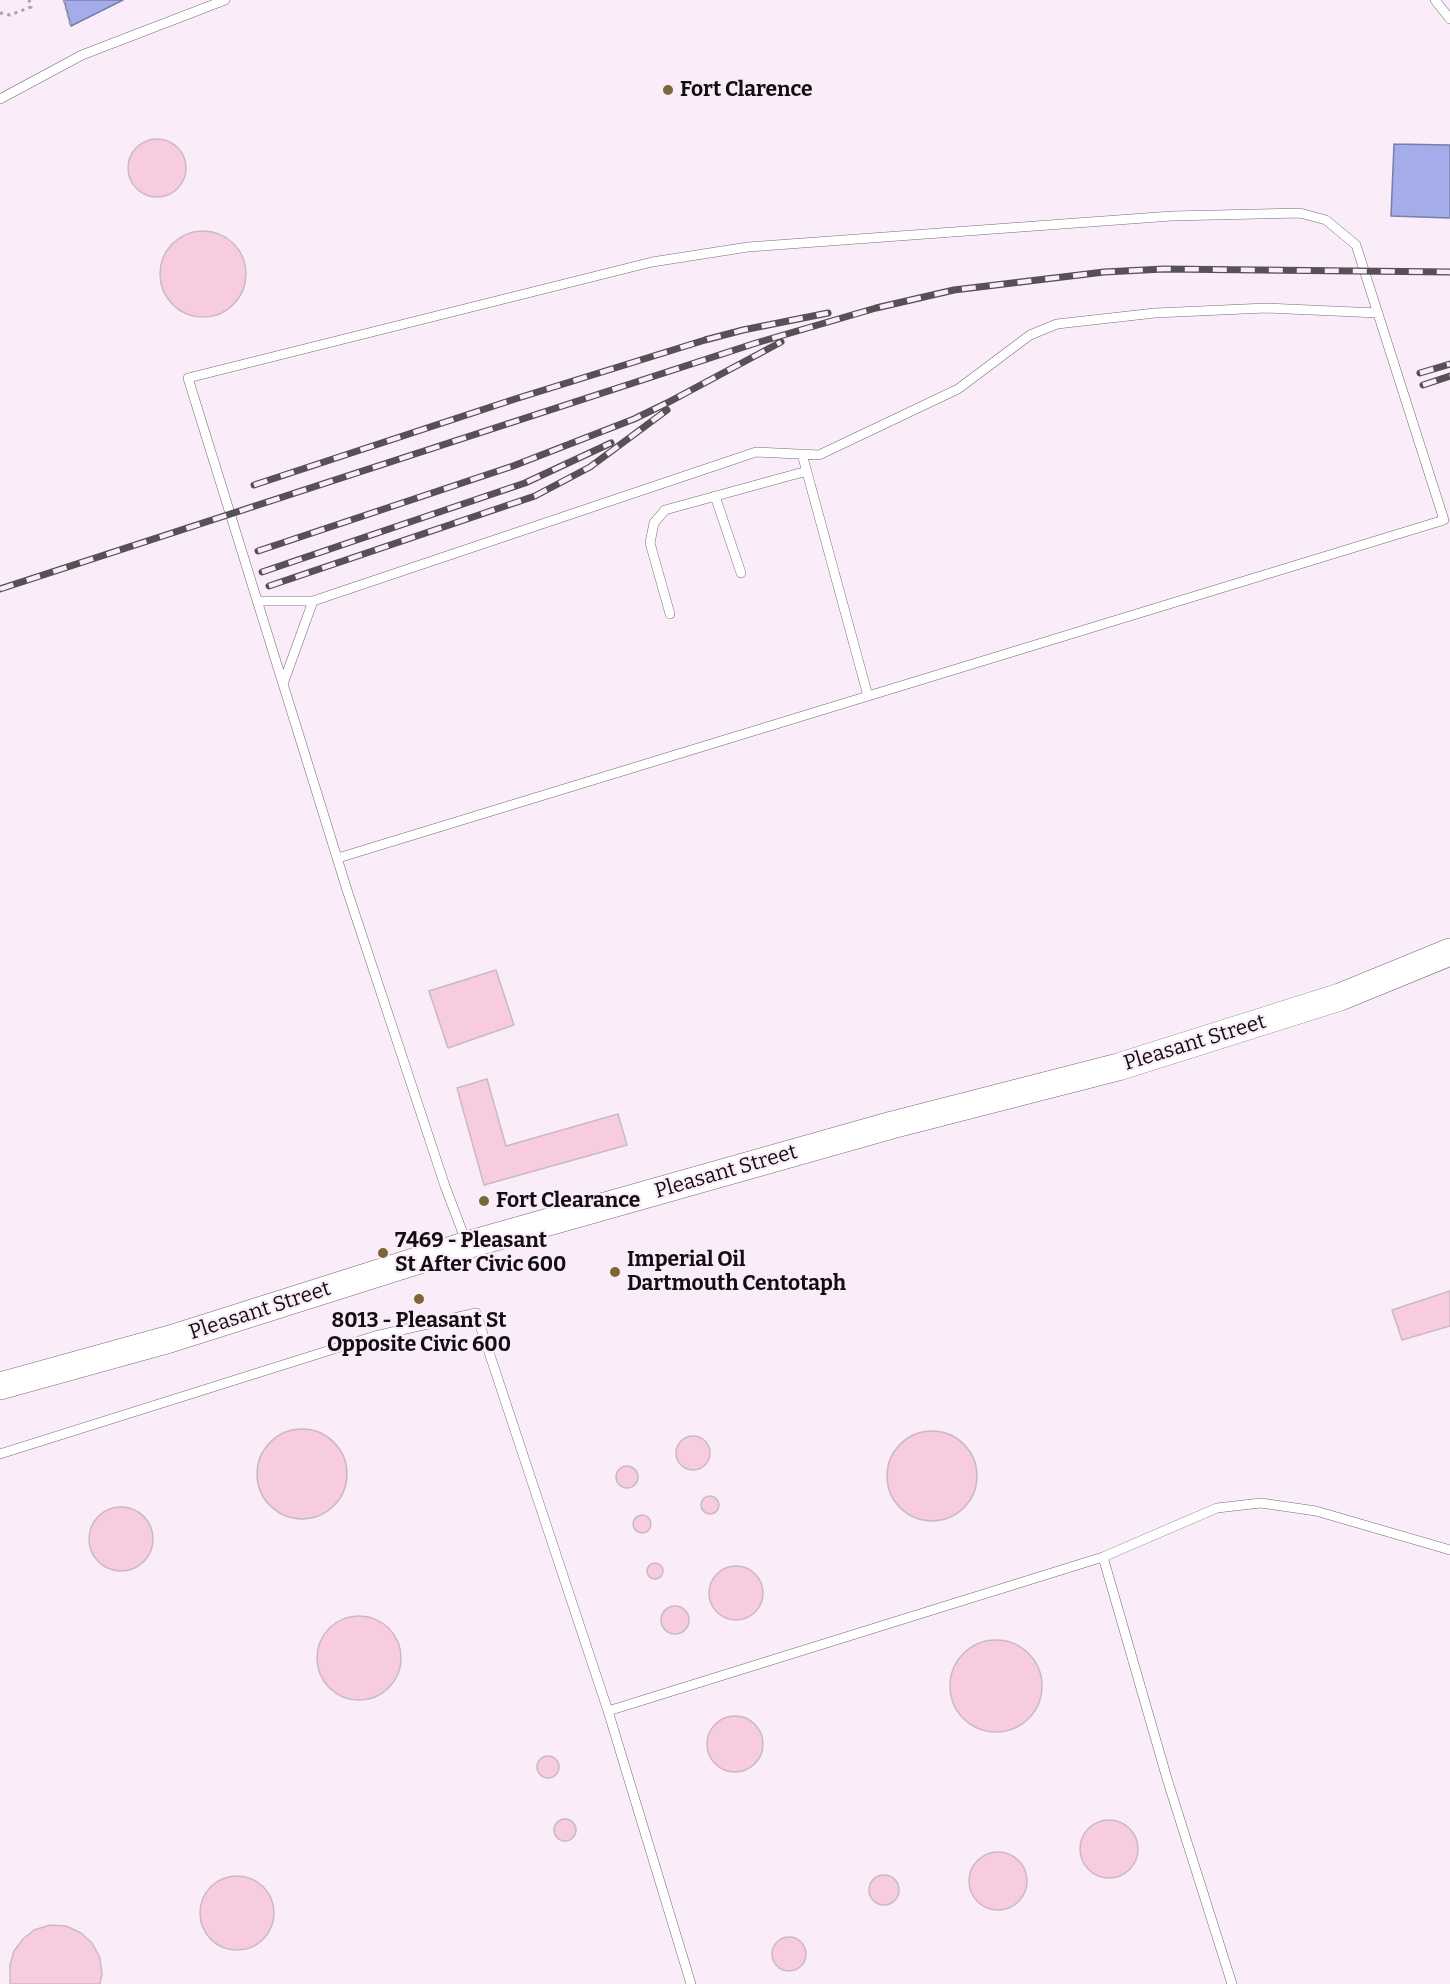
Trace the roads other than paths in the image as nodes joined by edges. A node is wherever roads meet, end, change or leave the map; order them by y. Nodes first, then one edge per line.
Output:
1 (225, 0) edge
2 (1435, 0) edge
3 (1450, 19) edge
4 (0, 99) edge
5 (1378, 313) junction
6 (802, 454) junction
7 (807, 471) junction
8 (715, 496) junction
9 (741, 573) dead end
10 (257, 601) junction
11 (313, 601) junction
12 (670, 614) dead end
13 (283, 684) junction
14 (868, 696) junction
15 (338, 858) junction
16 (1450, 952) edge
17 (467, 1245) junction
18 (0, 1386) edge
19 (0, 1454) edge
20 (1450, 1550) edge
21 (1103, 1557) junction
22 (608, 1711) junction
23 (691, 1984) edge
24 (1232, 1984) edge

1 - 4 lane
2 - 3 lane
5 - 6 lane
5 - 10 lane
5 - 14 lane
6 - 7 lane
6 - 11 lane
7 - 8 lane
7 - 14 lane
8 - 9 lane
8 - 12 lane
10 - 11 lane
10 - 13 lane
11 - 13 lane
13 - 15 lane
14 - 15 lane
15 - 17 lane
16 - 17 main road, Pleasant Street
17 - 18 main road, Pleasant Street
19 - 22 lane
20 - 21 lane
21 - 22 lane
21 - 24 lane
22 - 23 lane

